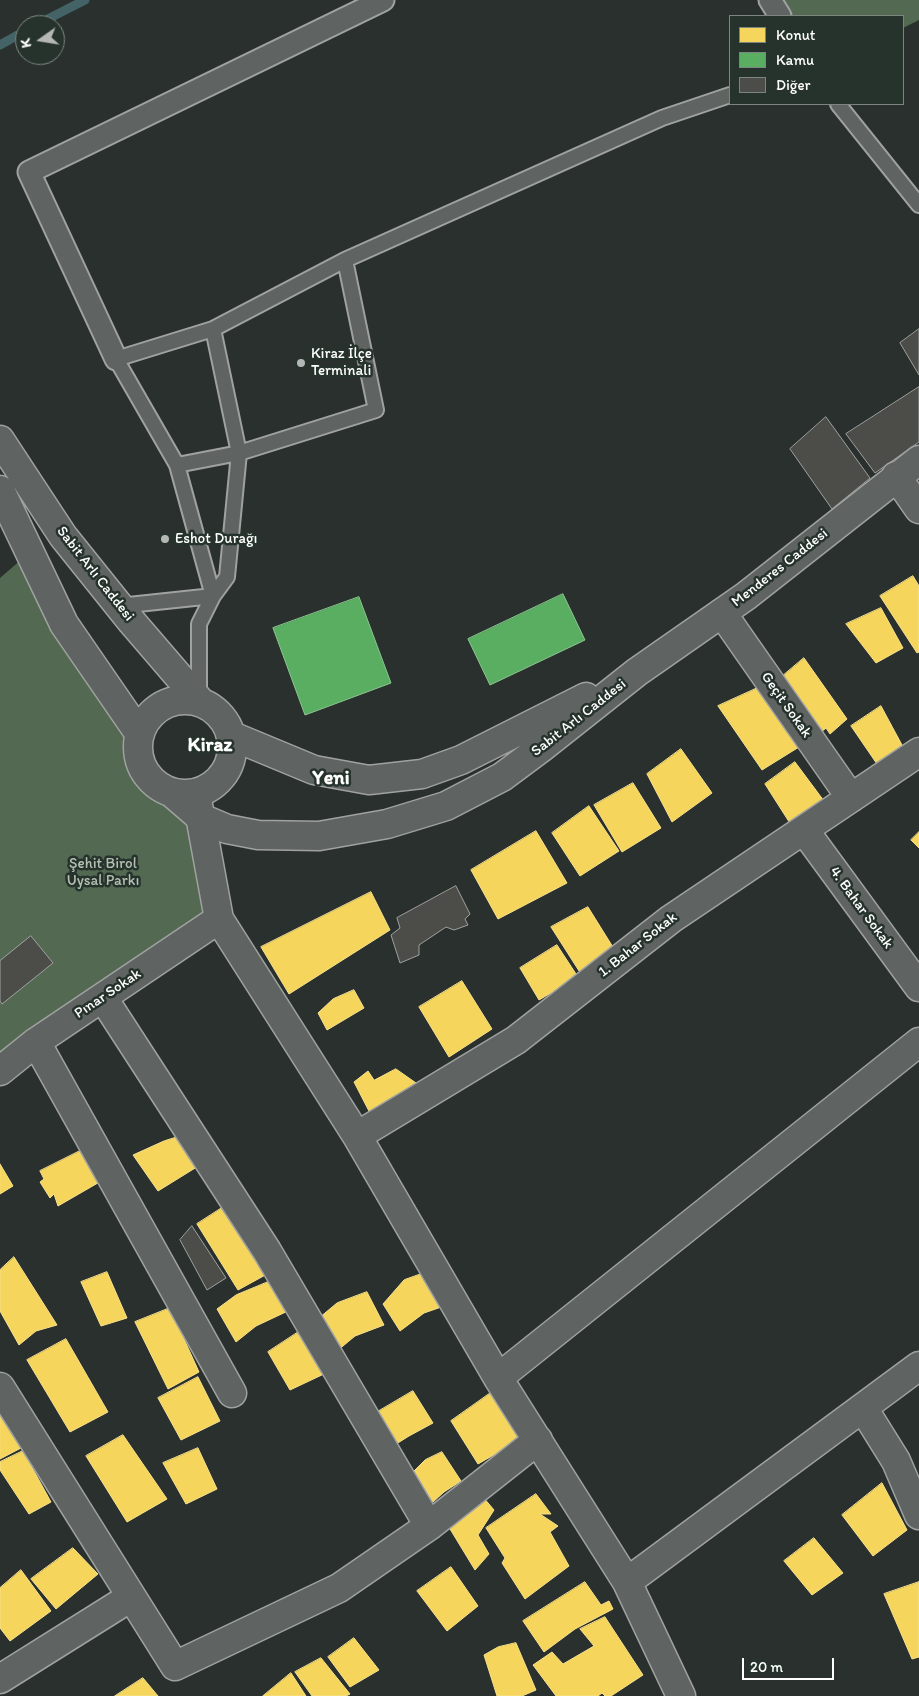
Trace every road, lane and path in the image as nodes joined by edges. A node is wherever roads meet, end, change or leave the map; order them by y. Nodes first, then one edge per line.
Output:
1 (383, 0) edge
2 (770, 0) edge
3 (779, 15) edge
4 (729, 96) edge
5 (839, 105) edge
6 (919, 205) edge
7 (345, 260) junction
8 (212, 329) junction
9 (116, 359) junction
10 (0, 440) edge
11 (239, 453) junction
12 (919, 460) edge
13 (177, 466) junction
14 (896, 476) junction
15 (0, 490) edge
16 (919, 509) edge
17 (213, 596) junction
18 (118, 606) junction
19 (722, 613) junction
20 (637, 672) junction
21 (199, 700) junction
22 (139, 733) junction
23 (232, 736) junction
24 (919, 752) edge
25 (851, 798) junction
26 (189, 801) junction
27 (804, 830) junction
28 (219, 919) junction
29 (919, 987) edge
30 (102, 998) junction
31 (36, 1042) junction
32 (919, 1042) edge
33 (0, 1071) edge
34 (357, 1136) junction
35 (919, 1366) edge
36 (498, 1378) junction
37 (0, 1387) edge
38 (232, 1393) dead end
39 (863, 1408) junction
40 (538, 1440) junction
41 (919, 1515) edge
42 (429, 1526) junction
43 (627, 1582) junction
44 (131, 1597) junction
45 (0, 1678) edge
46 (681, 1696) edge

1 - 9 street
2 - 3 street
4 - 7 lane
5 - 6 lane
7 - 8 lane
7 - 11 lane
8 - 9 lane
8 - 11 lane
9 - 13 lane
10 - 18 street, Sabit Arlı Caddesi
11 - 13 lane
11 - 17 lane
12 - 14 street, Menderes Caddesi
13 - 17 lane
14 - 16 street
14 - 19 street, Menderes Caddesi
15 - 22 street
17 - 18 lane
17 - 21 lane
18 - 21 street, Sabit Arlı Caddesi
19 - 20 street, Menderes Caddesi
19 - 25 street, Geçit Sokak
20 - 23 street, Sabit Arlı Caddesi
20 - 26 street, Sabit Arlı Caddesi
21 - 22 street, Sabit Arlı Caddesi
21 - 23 street, Sabit Arlı Caddesi
22 - 26 street, Sabit Arlı Caddesi
23 - 26 street
24 - 25 street, 1. Bahar Sokak
25 - 27 street, 1. Bahar Sokak
26 - 28 street
27 - 29 street, 4. Bahar Sokak
27 - 34 street, 1. Bahar Sokak
28 - 30 street, Pınar Sokak
28 - 34 street
30 - 31 street, Pınar Sokak
30 - 42 street
31 - 33 street, Pınar Sokak
31 - 38 street
32 - 36 street
34 - 36 street
35 - 39 street
36 - 40 street
37 - 44 street
39 - 41 street
39 - 43 street
40 - 42 street
40 - 43 street
42 - 44 street
43 - 46 street
44 - 45 street

